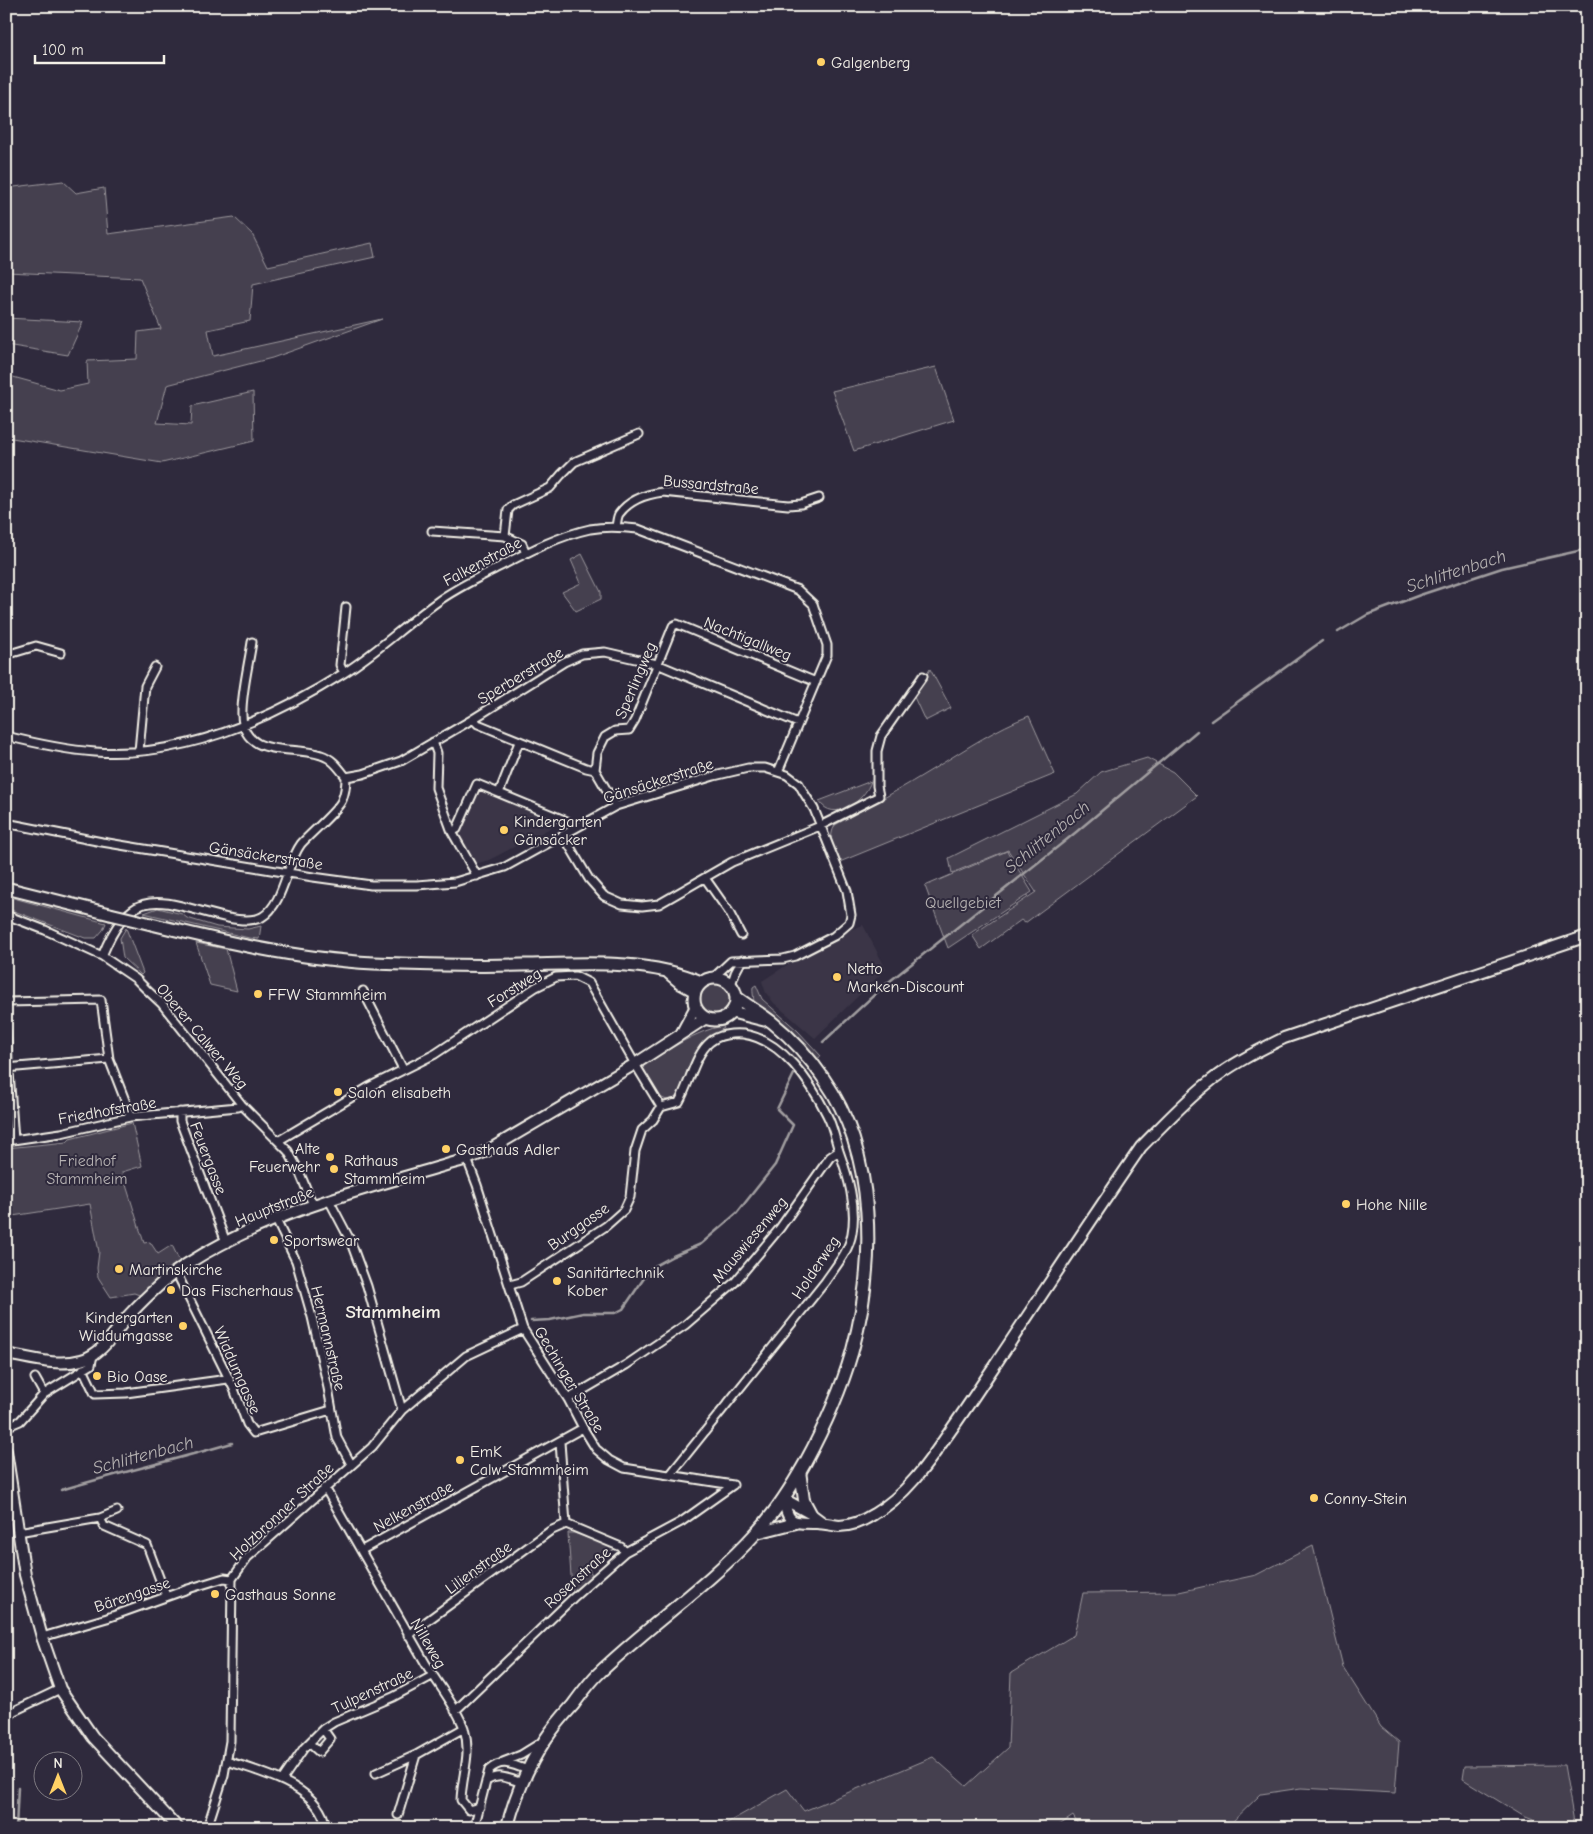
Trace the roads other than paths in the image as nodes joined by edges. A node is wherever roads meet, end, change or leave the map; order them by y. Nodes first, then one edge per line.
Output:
1 (639, 434) dead end
2 (819, 498) dead end
3 (616, 526) junction
4 (432, 531) dead end
5 (505, 536) junction
6 (526, 553) junction
7 (346, 607) dead end
8 (671, 629) joint
9 (252, 642) dead end
10 (61, 653) dead end
11 (6, 655) edge
12 (657, 664) junction
13 (155, 667) dead end
14 (344, 673) junction
15 (923, 676) dead end
16 (816, 682) junction
17 (473, 719) junction
18 (798, 723) junction
19 (243, 726) junction
20 (6, 736) edge
21 (433, 742) junction
22 (519, 742) junction
23 (139, 751) junction
24 (595, 770) junction
25 (778, 772) junction
26 (346, 777) junction
27 (499, 793) junction
28 (616, 806) junction
29 (6, 824) edge
30 (820, 826) junction
31 (573, 829) junction
32 (452, 832) junction
33 (563, 835) junction
34 (288, 872) junction
35 (477, 876) junction
36 (705, 878) junction
37 (6, 888) edge
38 (6, 915) edge
39 (740, 935) dead end
40 (1587, 936) edge
41 (102, 956) junction
42 (742, 960) junction
43 (714, 977) junction
44 (731, 985) junction
45 (698, 987) junction
46 (364, 991) dead end
47 (736, 997) junction
48 (6, 1002) edge
49 (695, 1008) junction
50 (732, 1012) junction
51 (706, 1018) junction
52 (773, 1023) junction
53 (6, 1031) edge
54 (681, 1034) junction
55 (110, 1059) junction
56 (635, 1064) junction
57 (8, 1068) edge
58 (402, 1069) junction
59 (242, 1105) junction
60 (661, 1107) junction
61 (180, 1112) junction
62 (130, 1117) junction
63 (10, 1141) edge
64 (278, 1141) junction
65 (839, 1151) junction
66 (467, 1159) junction
67 (329, 1200) junction
68 (313, 1205) junction
69 (276, 1220) junction
70 (226, 1242) junction
71 (176, 1272) junction
72 (510, 1285) junction
73 (523, 1329) junction
74 (6, 1354) edge
75 (92, 1355) junction
76 (83, 1369) junction
77 (35, 1378) dead end
78 (228, 1378) junction
79 (44, 1394) junction
80 (568, 1398) junction
81 (331, 1410) junction
82 (402, 1410) junction
83 (6, 1427) edge
84 (583, 1428) junction
85 (560, 1442) junction
86 (6, 1451) edge
87 (350, 1464) junction
88 (800, 1471) junction
89 (670, 1475) junction
90 (732, 1485) joint
91 (324, 1488) junction
92 (784, 1499) junction
93 (117, 1512) dead end
94 (811, 1514) junction
95 (100, 1518) junction
96 (796, 1523) junction
97 (823, 1523) junction
98 (566, 1524) junction
99 (18, 1532) junction
100 (757, 1533) junction
101 (362, 1550) junction
102 (625, 1552) junction
103 (232, 1579) junction
104 (166, 1596) junction
105 (408, 1635) junction
106 (42, 1637) junction
107 (432, 1676) junction
108 (60, 1689) junction
109 (455, 1711) junction
110 (6, 1719) edge
111 (464, 1728) junction
112 (323, 1729) junction
113 (545, 1740) junction
114 (309, 1743) junction
115 (416, 1755) junction
116 (226, 1761) junction
117 (503, 1762) junction
118 (528, 1770) junction
119 (376, 1773) dead end
120 (282, 1780) junction
121 (486, 1781) junction
122 (522, 1782) junction
123 (480, 1807) junction
124 (398, 1815) dead end
125 (178, 1828) edge
126 (207, 1828) edge
127 (326, 1828) edge
128 (474, 1828) edge
129 (506, 1828) edge

1 - 5 street
2 - 3 street, Bussardstraße
3 - 6 street, Falkenstraße
3 - 16 street, Falkenstraße
4 - 5 street
5 - 6 street
6 - 14 street, Falkenstraße
7 - 14 street
8 - 12 street, Sperlingweg
8 - 16 street, Nachtigallweg
9 - 19 street
10 - 11 street
12 - 17 street, Sperberstraße
12 - 18 street, Sperberstraße
12 - 24 street, Sperlingweg
13 - 23 street
14 - 19 street, Falkenstraße
15 - 30 street
16 - 18 street, Falkenstraße
17 - 21 street, Sperberstraße
17 - 22 street
18 - 25 street, Falkenstraße
19 - 23 street, Falkenstraße
19 - 26 street
20 - 23 street, Falkenstraße
21 - 26 street, Sperberstraße
21 - 32 street
22 - 24 street
22 - 27 street
24 - 28 street
25 - 28 street, Gänsäckerstraße
25 - 30 street, Gänsäckerstraße
26 - 34 street
27 - 31 street
27 - 32 street
28 - 31 street, Gänsäckerstraße
29 - 34 street, Gänsäckerstraße
30 - 36 street
30 - 42 street, Gänsäckerstraße
31 - 33 street, Gänsäckerstraße
32 - 35 street
33 - 35 street, Gänsäckerstraße
33 - 36 street
34 - 35 street, Gänsäckerstraße
34 - 41 street
36 - 39 street
37 - 45 main road, bridge
38 - 41 street, Oberer Calwer Weg
40 - 97 street
41 - 59 street, Oberer Calwer Weg
42 - 43 street, Gänsäckerstraße
42 - 44 street
43 - 44 main road
43 - 45 main road
44 - 47 main road
45 - 49 main road
46 - 58 street
47 - 50 main road
47 - 52 main road
48 - 55 street
49 - 51 main road
49 - 54 street, Hauptstraße
50 - 51 main road
50 - 52 main road
51 - 54 street, Hauptstraße
52 - 88 main road
53 - 57 street
54 - 56 street, Hauptstraße
55 - 57 street
55 - 62 street
56 - 58 street, Forstweg
56 - 60 street
56 - 66 street, Hauptstraße
57 - 63 street
58 - 64 street, Forstweg
59 - 61 street, Friedhofstraße
59 - 64 street, Oberer Calwer Weg
60 - 65 street, Holderweg
60 - 72 street, Burggasse
61 - 62 street, Friedhofstraße
61 - 70 street, Feuergasse
62 - 63 street, Friedhofstraße
64 - 68 street, Oberer Calwer Weg
65 - 80 street, Mauswiesenweg
65 - 89 street, Holderweg
66 - 67 street, Hauptstraße
66 - 72 street, Gechinger Straße
67 - 68 street, Hauptstraße
67 - 82 street
68 - 69 street, Hauptstraße
69 - 70 street, Hauptstraße
69 - 81 street, Hermannstraße
70 - 71 street, Hauptstraße
71 - 75 street, Hauptstraße
71 - 78 street, Widdumgasse
72 - 73 street, Gechinger Straße
73 - 80 street, Gechinger Straße
73 - 82 street, Holzbronner Straße
74 - 75 street, Hauptstraße
75 - 76 street, Hauptstraße
76 - 78 street
76 - 79 street, Hauptstraße
77 - 79 street
78 - 81 street, Widdumgasse
79 - 83 street, Hauptstraße
80 - 84 street, Gechinger Straße
81 - 87 street, Hermannstraße
82 - 87 street, Holzbronner Straße
84 - 85 street, Nelkenstraße
84 - 89 street, Gechinger Straße
85 - 98 street
85 - 101 street, Nelkenstraße
86 - 99 street
87 - 91 street, Holzbronner Straße
88 - 92 main road
88 - 94 street
89 - 90 street, Gechinger Straße
90 - 102 street, Rosenstraße
91 - 101 street, Nilleweg
91 - 103 street, Holzbronner Straße
92 - 94 street
92 - 96 street
92 - 100 main road
93 - 95 street
94 - 97 street
95 - 99 street
95 - 104 street
96 - 97 street
96 - 100 street
98 - 102 street
98 - 105 street, Lilienstraße
99 - 106 street
100 - 113 main road
101 - 105 street, Nilleweg
102 - 109 street, Rosenstraße
103 - 104 street, Bärengasse
103 - 116 street, Holzbronner Straße
104 - 106 street, Bärengasse
105 - 107 street, Nilleweg
106 - 108 street
107 - 109 street, Nilleweg
107 - 112 street, Tulpenstraße
108 - 110 street
108 - 125 street
109 - 111 street, Nilleweg
111 - 115 street
111 - 123 street, Nilleweg
112 - 114 street, Tulpenstraße
112 - 114 street, Tulpenstraße
113 - 117 street
113 - 118 main road
114 - 120 street, Tulpenstraße
115 - 119 street
115 - 124 street
116 - 120 street
116 - 126 street, Holzbronner Straße
117 - 118 street
117 - 121 street
118 - 122 main road
120 - 127 street
121 - 122 street
121 - 123 street
122 - 129 main road
123 - 128 street

